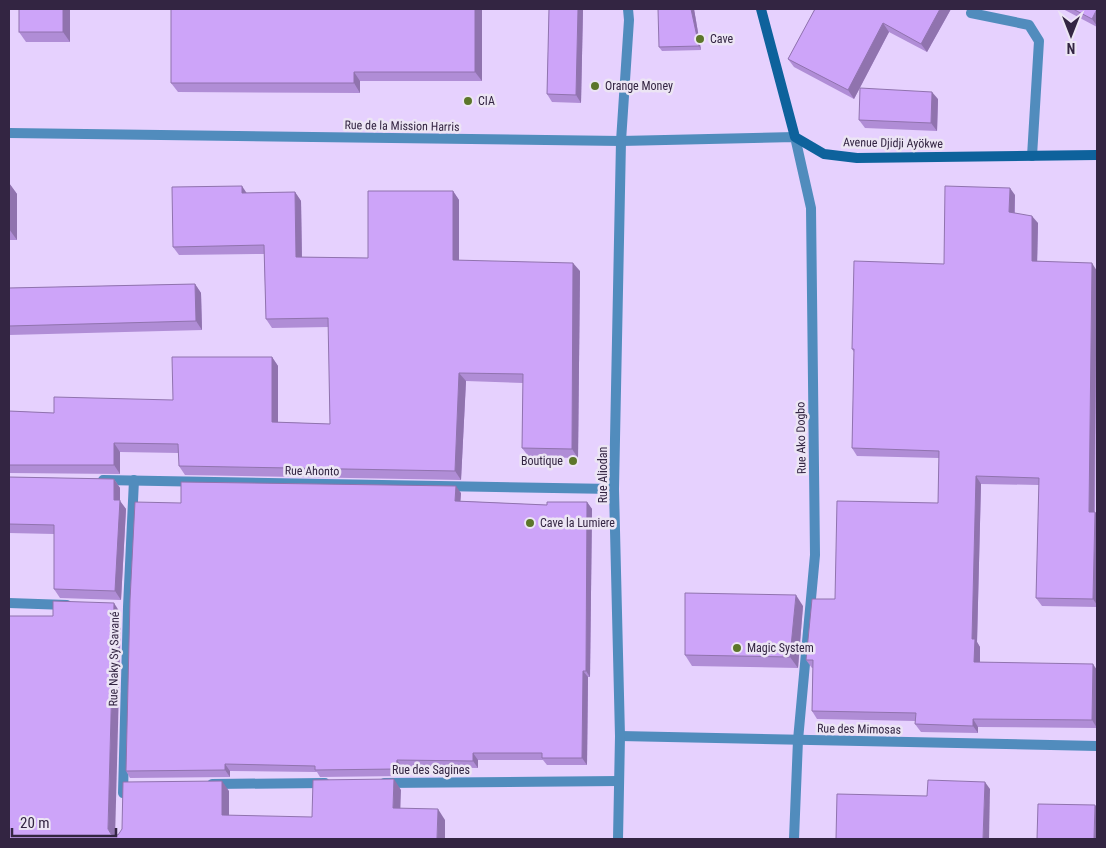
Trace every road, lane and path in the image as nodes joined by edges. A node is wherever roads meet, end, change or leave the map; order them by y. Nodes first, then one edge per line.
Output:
1 (628, 9) edge
2 (761, 9) edge
3 (970, 13) dead end
4 (9, 133) edge
5 (795, 137) junction
6 (621, 141) junction
7 (1097, 155) edge
8 (1032, 156) junction
9 (95, 480) edge
10 (134, 480) junction
11 (614, 489) junction
12 (9, 603) edge
13 (78, 605) edge
14 (620, 736) junction
15 (798, 740) junction
16 (1097, 746) edge
17 (619, 781) junction
18 (332, 783) edge
19 (371, 783) edge
20 (202, 784) edge
21 (123, 803) edge
22 (618, 839) edge
23 (794, 839) edge

1 - 6 street, Rue Aliodan
2 - 5 street
3 - 8 street
4 - 6 street, Rue de la Mission Harris
5 - 6 street, Rue de la Mission Harris
5 - 8 street, Avenue Djidji Ayökwe
5 - 15 street, Rue Ako Dogbo
6 - 11 street, Rue Aliodan
7 - 8 street, Avenue Djidji Ayökwe
9 - 10 street, Rue Ahonto
10 - 11 street, Rue Ahonto
10 - 21 street, Rue Naky Sy Savané
11 - 14 street, Rue Aliodan
12 - 13 street
14 - 15 street, Rue des Mimosas
14 - 17 street, Rue Aliodan
15 - 16 street, Rue des Mimosas
15 - 23 street, Rue Ako Dogbo
17 - 19 street, Rue des Sagines
17 - 22 street, Rue Aliodan
18 - 20 street

